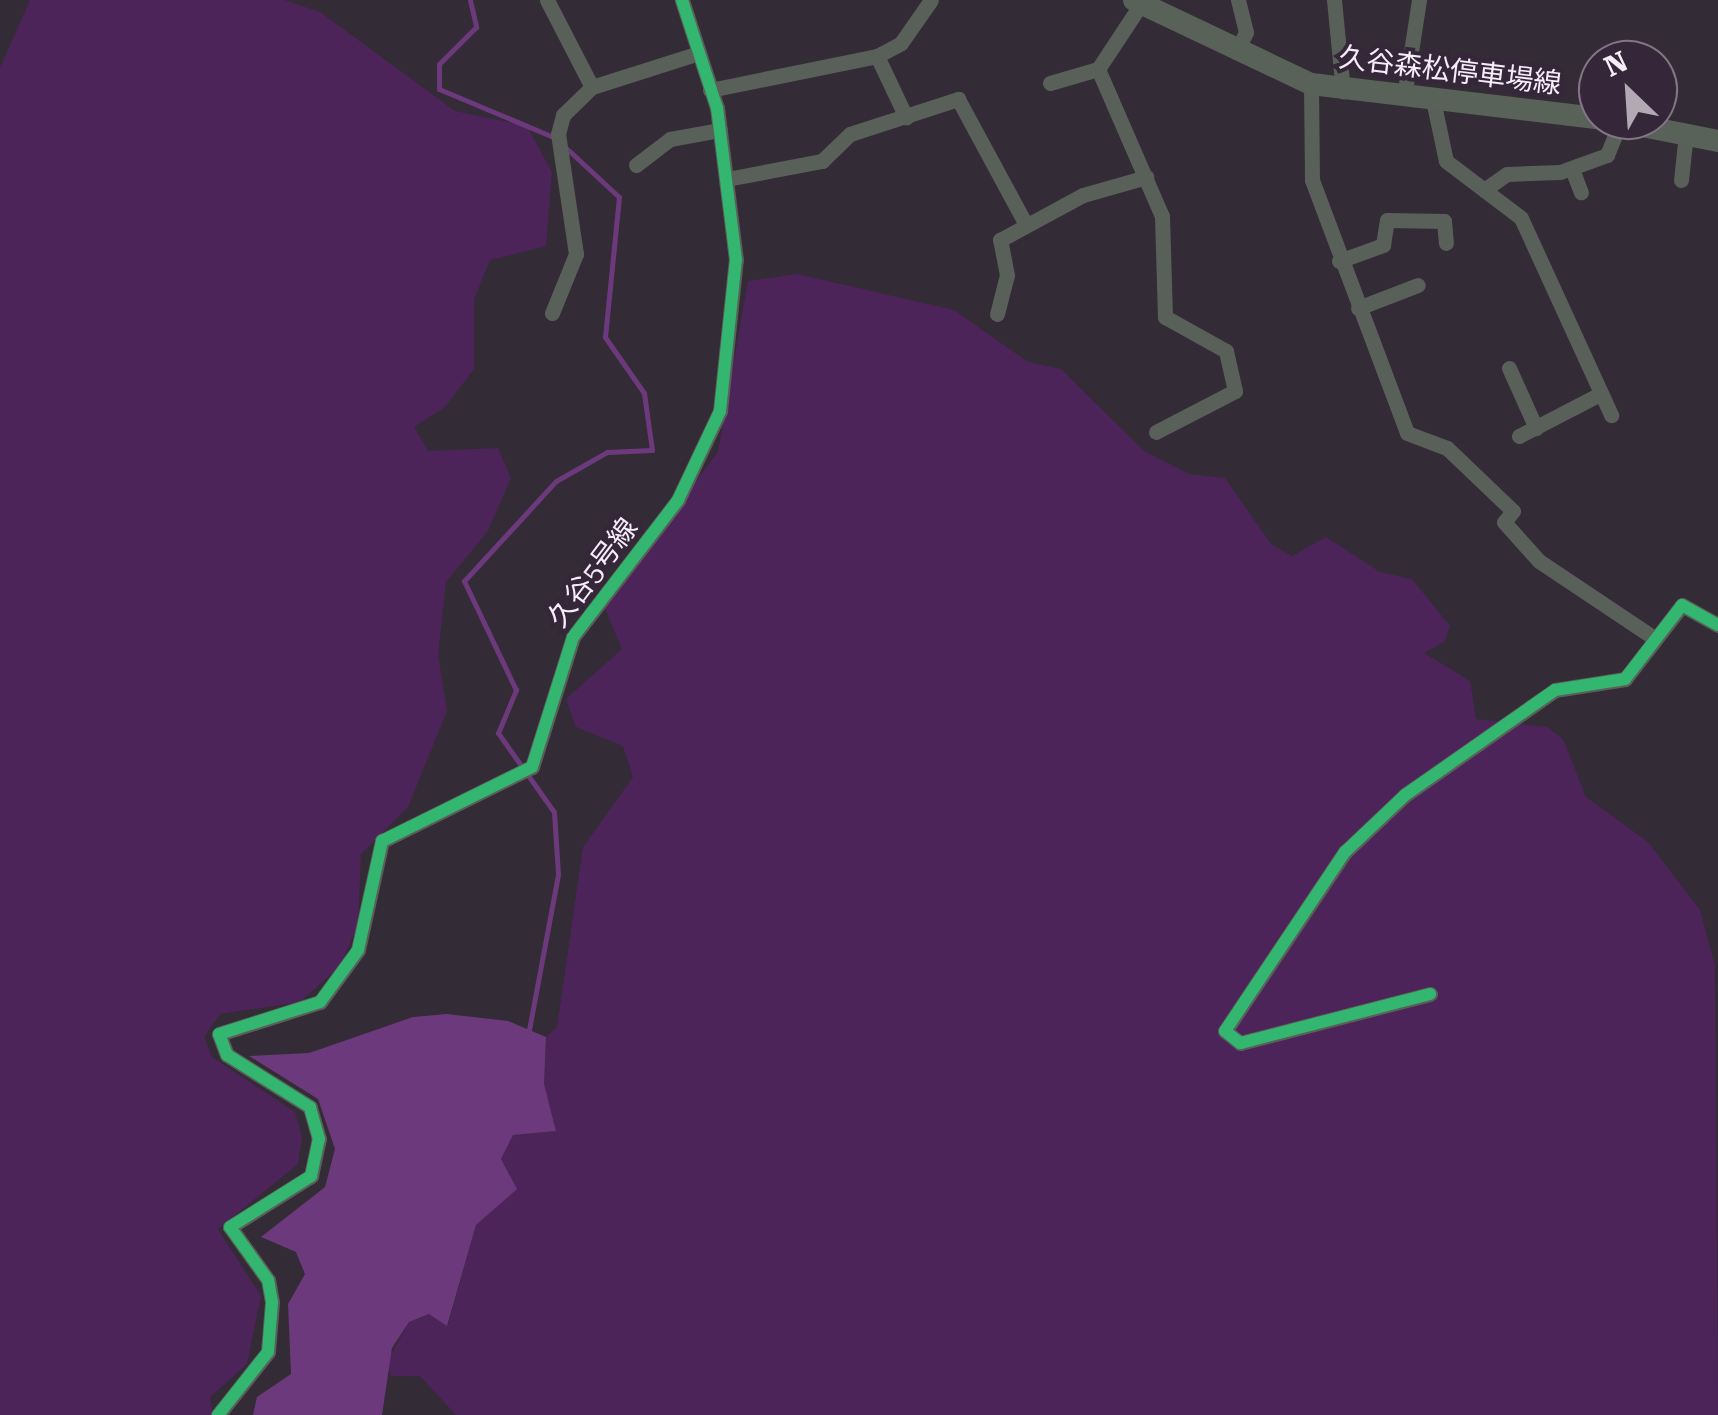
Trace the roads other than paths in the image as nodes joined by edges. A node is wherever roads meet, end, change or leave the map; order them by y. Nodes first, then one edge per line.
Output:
1 (547, 0) edge
2 (682, 0) edge
3 (931, 0) edge
4 (1238, 0) edge
5 (1334, 0) edge
6 (1418, 0) edge
7 (1138, 2) edge
8 (1236, 52) junction
9 (693, 55) junction
10 (877, 56) junction
11 (1098, 68) junction
12 (1050, 83) dead end
13 (1311, 84) junction
14 (592, 86) junction
15 (710, 90) junction
16 (1343, 92) junction
17 (1404, 97) junction
18 (1433, 100) junction
19 (1578, 116) edge
20 (906, 118) junction
21 (720, 130) junction
22 (1678, 131) edge
23 (1686, 132) junction
24 (1618, 140) edge
25 (1718, 141) edge
26 (636, 165) dead end
27 (1572, 169) junction
28 (1146, 176) junction
29 (727, 180) junction
30 (1681, 180) dead end
31 (1484, 190) junction
32 (1582, 192) dead end
33 (1026, 226) junction
34 (1446, 243) dead end
35 (1340, 261) junction
36 (1418, 285) dead end
37 (1358, 308) junction
38 (552, 313) dead end
39 (997, 314) dead end
40 (1509, 368) dead end
41 (1600, 394) junction
42 (1612, 416) dead end
43 (1536, 428) junction
44 (1156, 432) dead end
45 (1519, 436) dead end
46 (1718, 624) edge
47 (1651, 636) junction
48 (1430, 994) dead end
49 (218, 1415) edge

1 - 14 street
2 - 9 street, 久谷5号線
3 - 10 street
4 - 8 street
5 - 16 street
6 - 17 street
7 - 8 main road, 久谷森松停車場線
7 - 11 street
8 - 13 main road, 久谷森松停車場線
9 - 14 street
9 - 15 street, 久谷5号線
10 - 15 street
10 - 20 street
11 - 12 street
11 - 28 street
13 - 16 main road, 久谷森松停車場線
13 - 35 street
14 - 38 street
15 - 21 street, 久谷5号線
16 - 17 main road, 久谷森松停車場線
17 - 18 main road, 久谷森松停車場線
18 - 19 main road, 久谷森松停車場線
18 - 31 street
20 - 29 street
20 - 33 street
21 - 26 street
21 - 29 street, 久谷5号線
22 - 23 main road
23 - 25 main road
23 - 30 street
24 - 27 street
27 - 31 street
27 - 32 street
28 - 33 street
28 - 44 street
29 - 49 street, 久谷5号線
31 - 41 street
33 - 39 street
34 - 35 street
35 - 37 street
36 - 37 street
37 - 47 street
40 - 43 street
41 - 42 street
41 - 43 street
43 - 45 street
46 - 47 street
47 - 48 street

